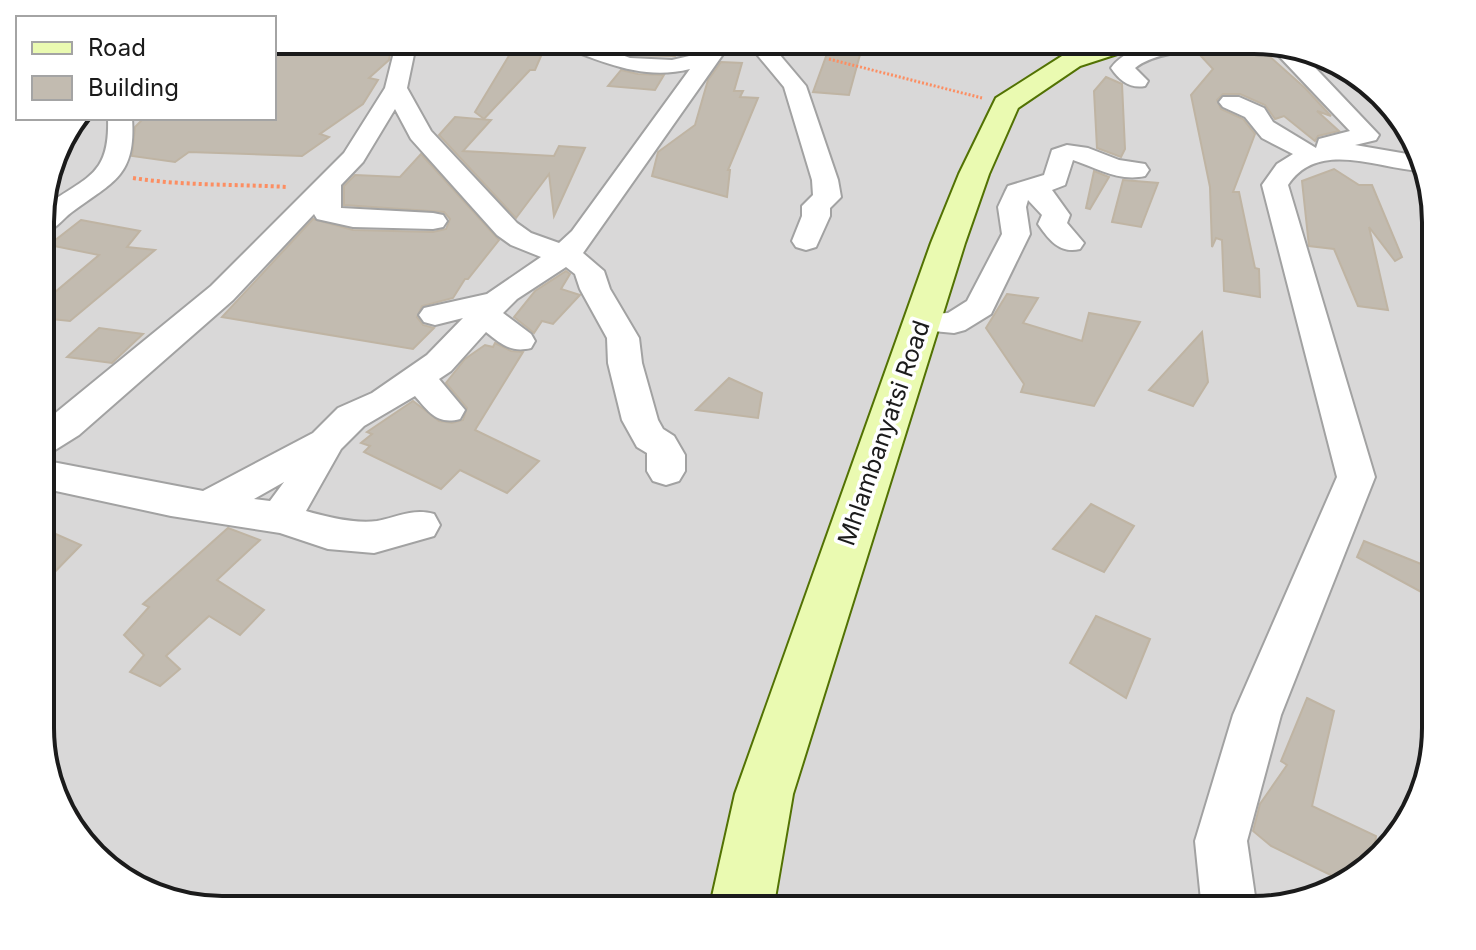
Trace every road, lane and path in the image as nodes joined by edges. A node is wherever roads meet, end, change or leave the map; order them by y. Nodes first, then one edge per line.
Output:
1 (404, 54) edge
2 (600, 54) edge
3 (704, 54) edge
4 (712, 54) edge
5 (767, 54) edge
6 (809, 54) edge
7 (1152, 54) edge
8 (1295, 59) edge
9 (1136, 60) edge
10 (396, 88) junction
11 (1231, 102) dead end
12 (1006, 104) junction
13 (120, 120) edge
14 (1307, 152) junction
15 (1410, 162) edge
16 (1136, 170) dead end
17 (109, 173) junction
18 (328, 183) junction
19 (1030, 190) junction
20 (55, 209) edge
21 (304, 209) junction
22 (433, 221) dead end
23 (806, 241) dead end
24 (1070, 243) dead end
25 (564, 255) junction
26 (491, 308) junction
27 (435, 315) dead end
28 (923, 322) junction
29 (519, 341) dead end
30 (418, 378) junction
31 (447, 410) dead end
32 (54, 434) edge
33 (326, 442) junction
34 (666, 471) dead end
35 (54, 476) edge
36 (207, 507) junction
37 (280, 518) junction
38 (420, 525) dead end
39 (744, 896) edge
40 (1228, 896) edge

1 - 10 street
2 - 3 street
4 - 25 street
5 - 23 street
6 - 12 path
7 - 9 street
8 - 14 street
9 - 12 main road
10 - 18 street
10 - 25 street
11 - 14 street
12 - 28 main road, Mhlambanyatsi Road
13 - 17 street
14 - 15 street
14 - 40 street
16 - 19 street
17 - 20 street
17 - 21 path
18 - 21 street
18 - 22 street
19 - 24 street
19 - 28 street
21 - 32 street
25 - 26 street
25 - 34 street
26 - 27 street
26 - 29 street
26 - 30 street
28 - 39 main road, Mhlambanyatsi Road
30 - 31 street
30 - 33 street
33 - 36 street
33 - 37 street
35 - 36 street
36 - 37 street
37 - 38 street

